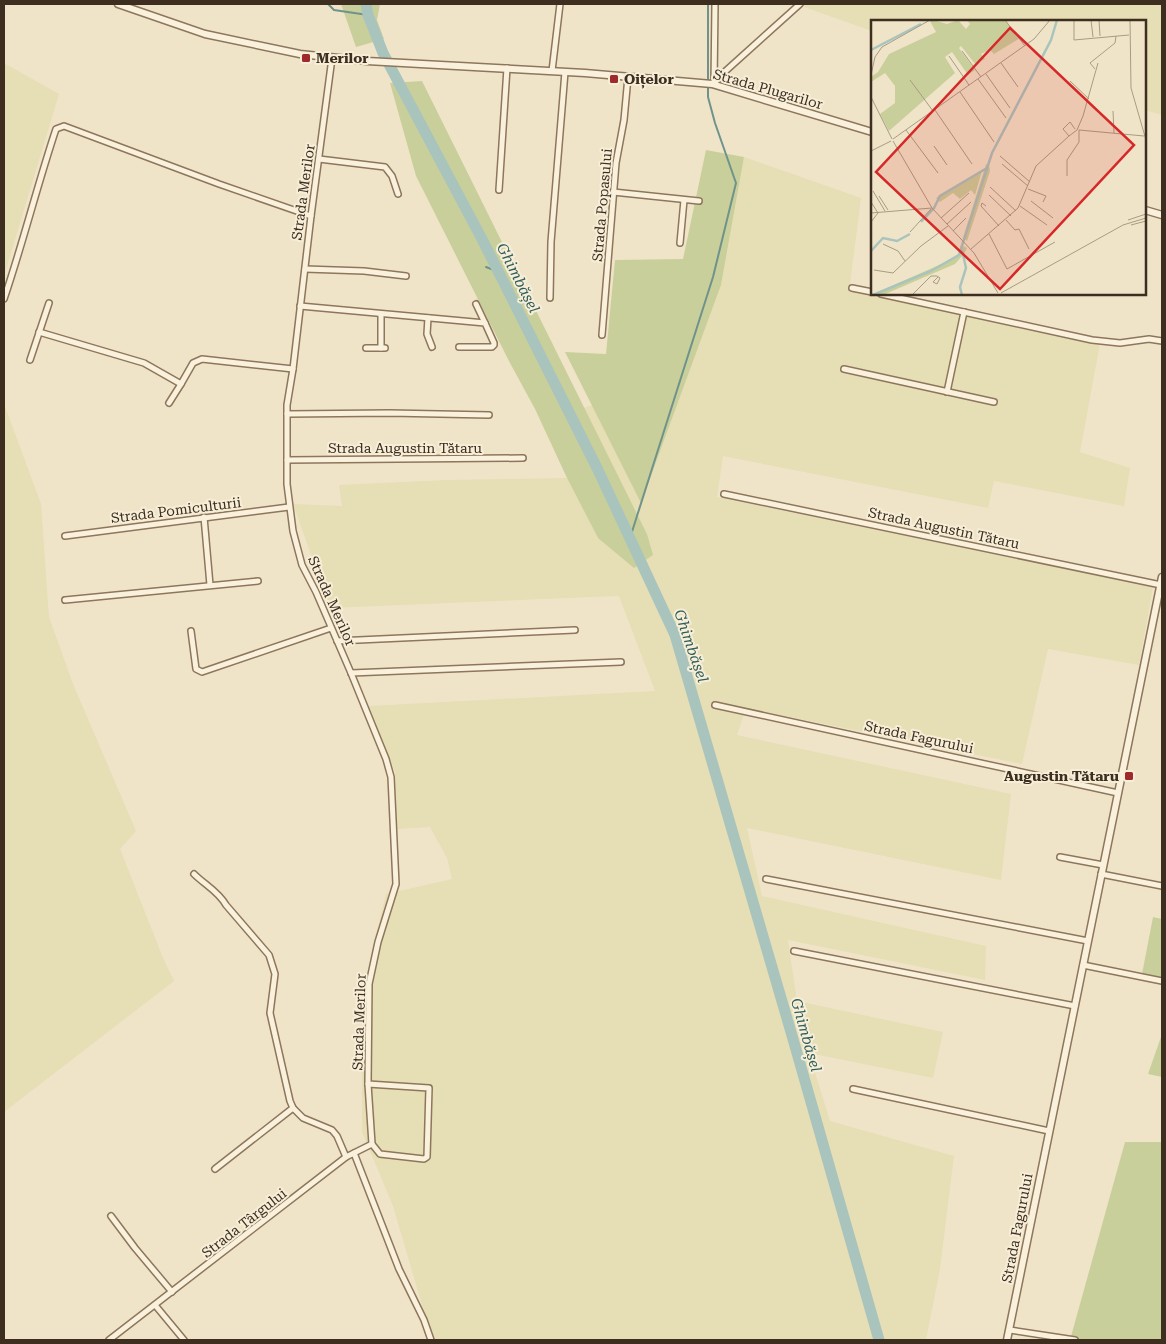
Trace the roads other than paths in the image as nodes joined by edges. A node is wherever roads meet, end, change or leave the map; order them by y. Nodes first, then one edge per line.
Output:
1 (118, 4) edge
2 (560, 4) edge
3 (715, 4) edge
4 (800, 4) edge
5 (332, 58) junction
6 (507, 68) junction
7 (552, 72) junction
8 (565, 72) junction
9 (628, 77) junction
10 (713, 84) junction
11 (871, 132) edge
12 (319, 159) junction
13 (499, 190) dead end
14 (613, 192) junction
15 (398, 194) dead end
16 (684, 200) junction
17 (699, 201) dead end
18 (1146, 210) edge
19 (1162, 215) edge
20 (311, 216) junction
21 (680, 243) dead end
22 (304, 269) junction
23 (406, 276) dead end
24 (852, 288) dead end
25 (871, 292) edge
26 (886, 295) edge
27 (550, 298) dead end
28 (4, 299) edge
29 (49, 303) dead end
30 (476, 304) dead end
31 (300, 306) junction
32 (964, 312) junction
33 (381, 314) junction
34 (428, 318) junction
35 (485, 323) junction
36 (39, 332) junction
37 (602, 335) dead end
38 (1162, 341) edge
39 (432, 347) dead end
40 (459, 347) dead end
41 (366, 348) dead end
42 (30, 360) dead end
43 (293, 369) junction
44 (844, 369) dead end
45 (182, 384) junction
46 (947, 392) junction
47 (994, 402) dead end
48 (170, 403) dead end
49 (287, 414) junction
50 (489, 415) dead end
51 (523, 458) dead end
52 (287, 460) junction
53 (724, 494) dead end
54 (289, 507) junction
55 (204, 517) junction
56 (65, 536) dead end
57 (1162, 577) edge
58 (258, 581) dead end
59 (210, 585) junction
60 (1161, 585) junction
61 (65, 600) dead end
62 (331, 628) junction
63 (191, 630) dead end
64 (575, 630) dead end
65 (337, 641) junction
66 (621, 662) dead end
67 (351, 673) junction
68 (715, 705) dead end
69 (1118, 792) junction
70 (1060, 857) dead end
71 (1103, 866) junction
72 (194, 874) dead end
73 (1102, 874) junction
74 (766, 879) dead end
75 (1162, 886) edge
76 (1088, 941) junction
77 (794, 951) dead end
78 (1083, 966) junction
79 (1162, 981) edge
80 (1075, 1006) junction
81 (368, 1084) junction
82 (853, 1089) dead end
83 (293, 1108) junction
84 (1050, 1131) junction
85 (372, 1144) junction
86 (354, 1153) junction
87 (346, 1157) junction
88 (215, 1169) dead end
89 (110, 1216) dead end
90 (172, 1292) junction
91 (155, 1305) junction
92 (1010, 1330) junction
93 (109, 1340) edge
94 (184, 1340) edge
95 (431, 1340) edge
96 (1007, 1340) edge
97 (1074, 1340) edge

1 - 5 street, Strada Plugarilor
2 - 7 street
3 - 10 street
4 - 10 street
5 - 6 street, Strada Plugarilor
5 - 12 street, Strada Merilor
6 - 7 street, Strada Plugarilor
6 - 13 street
7 - 8 street, Strada Plugarilor
8 - 9 street, Strada Plugarilor
8 - 27 street
9 - 10 street, Strada Plugarilor
9 - 14 street, Strada Popasului
10 - 11 street, Strada Plugarilor
12 - 15 street
12 - 20 street, Strada Merilor
14 - 16 street
14 - 37 street, Strada Popasului
16 - 17 street
16 - 21 street
18 - 19 street
20 - 22 street, Strada Merilor
20 - 28 street
22 - 23 street
22 - 31 street, Strada Merilor
24 - 25 street
26 - 32 street
29 - 36 street
30 - 35 street
31 - 33 street
31 - 43 street, Strada Merilor
32 - 38 street
32 - 46 street
33 - 34 street
33 - 41 street
34 - 35 street
34 - 39 street
35 - 40 street
36 - 42 street
36 - 45 street
43 - 45 street
43 - 49 street, Strada Merilor
44 - 46 street
45 - 48 street
46 - 47 street
49 - 50 street
49 - 52 street, Strada Merilor
51 - 52 street, Strada Augustin Tătaru
52 - 54 street, Strada Merilor
53 - 60 street, Strada Augustin Tătaru
54 - 55 street, Strada Pomiculturii
54 - 62 street, Strada Merilor
55 - 56 street, Strada Pomiculturii
55 - 59 street
57 - 60 street, Strada Fagurului
58 - 59 street
59 - 61 street
60 - 69 street, Strada Fagurului
62 - 63 street
62 - 65 street, Strada Merilor
64 - 65 street
65 - 67 street, Strada Merilor
66 - 67 street
67 - 81 street, Strada Merilor
68 - 69 street, Strada Fagurului
69 - 71 street, Strada Fagurului
70 - 71 street
71 - 73 street, Strada Fagurului
72 - 83 street
73 - 75 street
73 - 76 street, Strada Fagurului
74 - 76 street
76 - 78 street, Strada Fagurului
77 - 80 street
78 - 79 street
78 - 80 street, Strada Fagurului
80 - 84 street, Strada Fagurului
81 - 85 street, Strada Merilor
81 - 85 street, Strada Merilor
82 - 84 street
83 - 87 street
83 - 88 street
84 - 92 street, Strada Fagurului
85 - 86 street
86 - 87 street, Strada Târgului
86 - 95 street
87 - 90 street, Strada Târgului
89 - 90 street
90 - 91 street, Strada Târgului
91 - 93 street, Strada Târgului
91 - 94 street
92 - 96 street, Strada Fagurului
92 - 97 street

